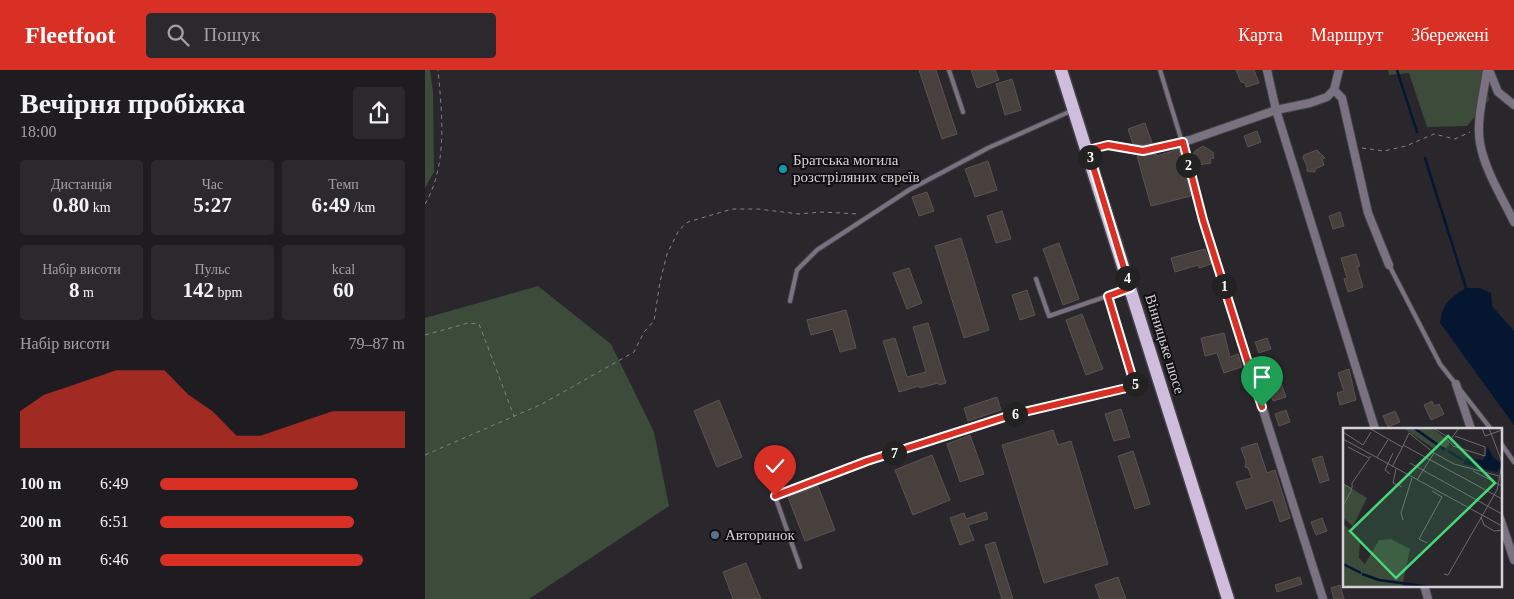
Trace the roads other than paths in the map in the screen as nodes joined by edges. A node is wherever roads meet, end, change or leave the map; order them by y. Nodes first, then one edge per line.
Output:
1 (949, 70) edge
2 (1061, 70) edge
3 (1160, 70) edge
4 (1267, 70) edge
5 (1340, 70) edge
6 (1488, 70) edge
7 (1334, 90) junction
8 (1342, 98) junction
9 (1514, 105) edge
10 (1074, 110) junction
11 (1276, 110) junction
12 (963, 112) dead end
13 (1183, 142) junction
14 (1088, 150) junction
15 (1514, 222) edge
16 (1389, 265) joint
17 (1036, 279) dead end
18 (1130, 288) junction
19 (1108, 296) junction
20 (790, 301) dead end
21 (1456, 384) junction
22 (1375, 428) edge
23 (1471, 428) edge
24 (1490, 428) edge
25 (1501, 443) edge
26 (1514, 462) edge
27 (1501, 521) edge
28 (1514, 560) edge
29 (800, 567) dead end
30 (1424, 586) edge
31 (1228, 599) edge
32 (1323, 599) edge
33 (1429, 599) edge

1 - 12 lane
2 - 10 main road, Вінницьке шосе
3 - 13 lane
4 - 11 street
5 - 7 street
5 - 8 street
6 - 9 street
6 - 15 street
7 - 8 street
7 - 11 street
8 - 16 street
10 - 14 main road, Вінницьке шосе
10 - 20 lane
11 - 13 street
11 - 22 street
13 - 14 street
13 - 32 street
14 - 18 main road, Вінницьке шосе
16 - 21 lane
17 - 19 lane
18 - 19 lane
18 - 31 main road, Вінницьке шосе
19 - 29 lane
21 - 23 street
21 - 24 lane
25 - 26 lane
27 - 28 street
30 - 33 street

